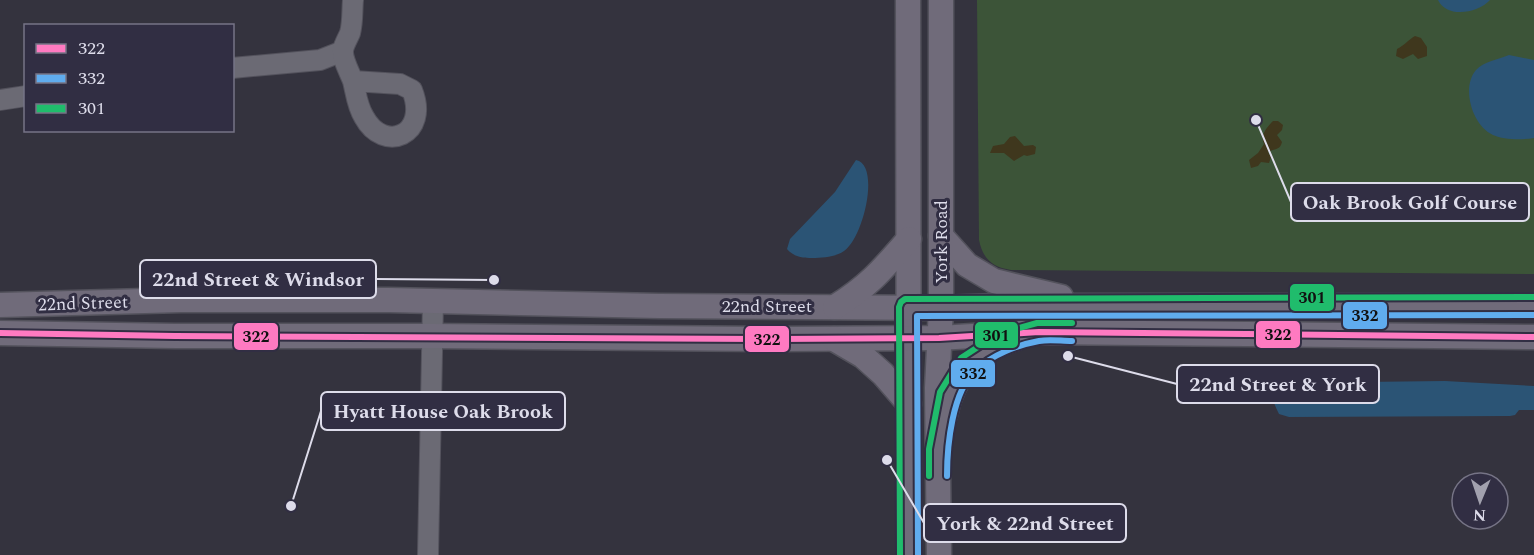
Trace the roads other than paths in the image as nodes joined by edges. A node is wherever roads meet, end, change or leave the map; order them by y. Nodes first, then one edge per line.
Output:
1 (353, 0) edge
2 (908, 0) edge
3 (941, 0) edge
4 (343, 51) junction
5 (234, 68) edge
6 (353, 81) dead end
7 (24, 96) edge
8 (0, 100) edge
9 (941, 236) junction
10 (909, 239) junction
11 (433, 302) junction
12 (0, 305) edge
13 (1095, 306) junction
14 (1534, 306) edge
15 (834, 307) junction
16 (908, 307) junction
17 (941, 308) junction
18 (1039, 332) junction
19 (0, 333) edge
20 (431, 336) junction
21 (1534, 337) edge
22 (909, 338) junction
23 (939, 338) junction
24 (834, 339) junction
25 (909, 404) junction
26 (938, 450) junction
27 (428, 555) edge
28 (909, 555) edge
29 (939, 555) edge

1 - 4 street
2 - 10 main road, York Road
3 - 9 main road, York Road
4 - 5 street
4 - 6 street
7 - 8 street
9 - 13 main road
9 - 17 main road, York Road
10 - 15 main road
10 - 16 main road, York Road
11 - 12 main road, 22nd Street
11 - 15 main road, 22nd Street
11 - 20 street
13 - 14 main road, 22nd Street
13 - 17 main road, 22nd Street
15 - 16 main road, 22nd Street
16 - 17 main road, 22nd Street
16 - 22 main road, York Road
17 - 23 main road, York Road
18 - 21 main road, 22nd Street
18 - 23 main road, 22nd Street
18 - 26 main road
19 - 20 main road, 22nd Street
20 - 24 main road, 22nd Street
20 - 27 street
22 - 23 main road, 22nd Street
22 - 24 main road, 22nd Street
22 - 25 main road, York Road
23 - 26 main road, York Road
24 - 25 main road
25 - 28 main road, York Road
26 - 29 main road, York Road

